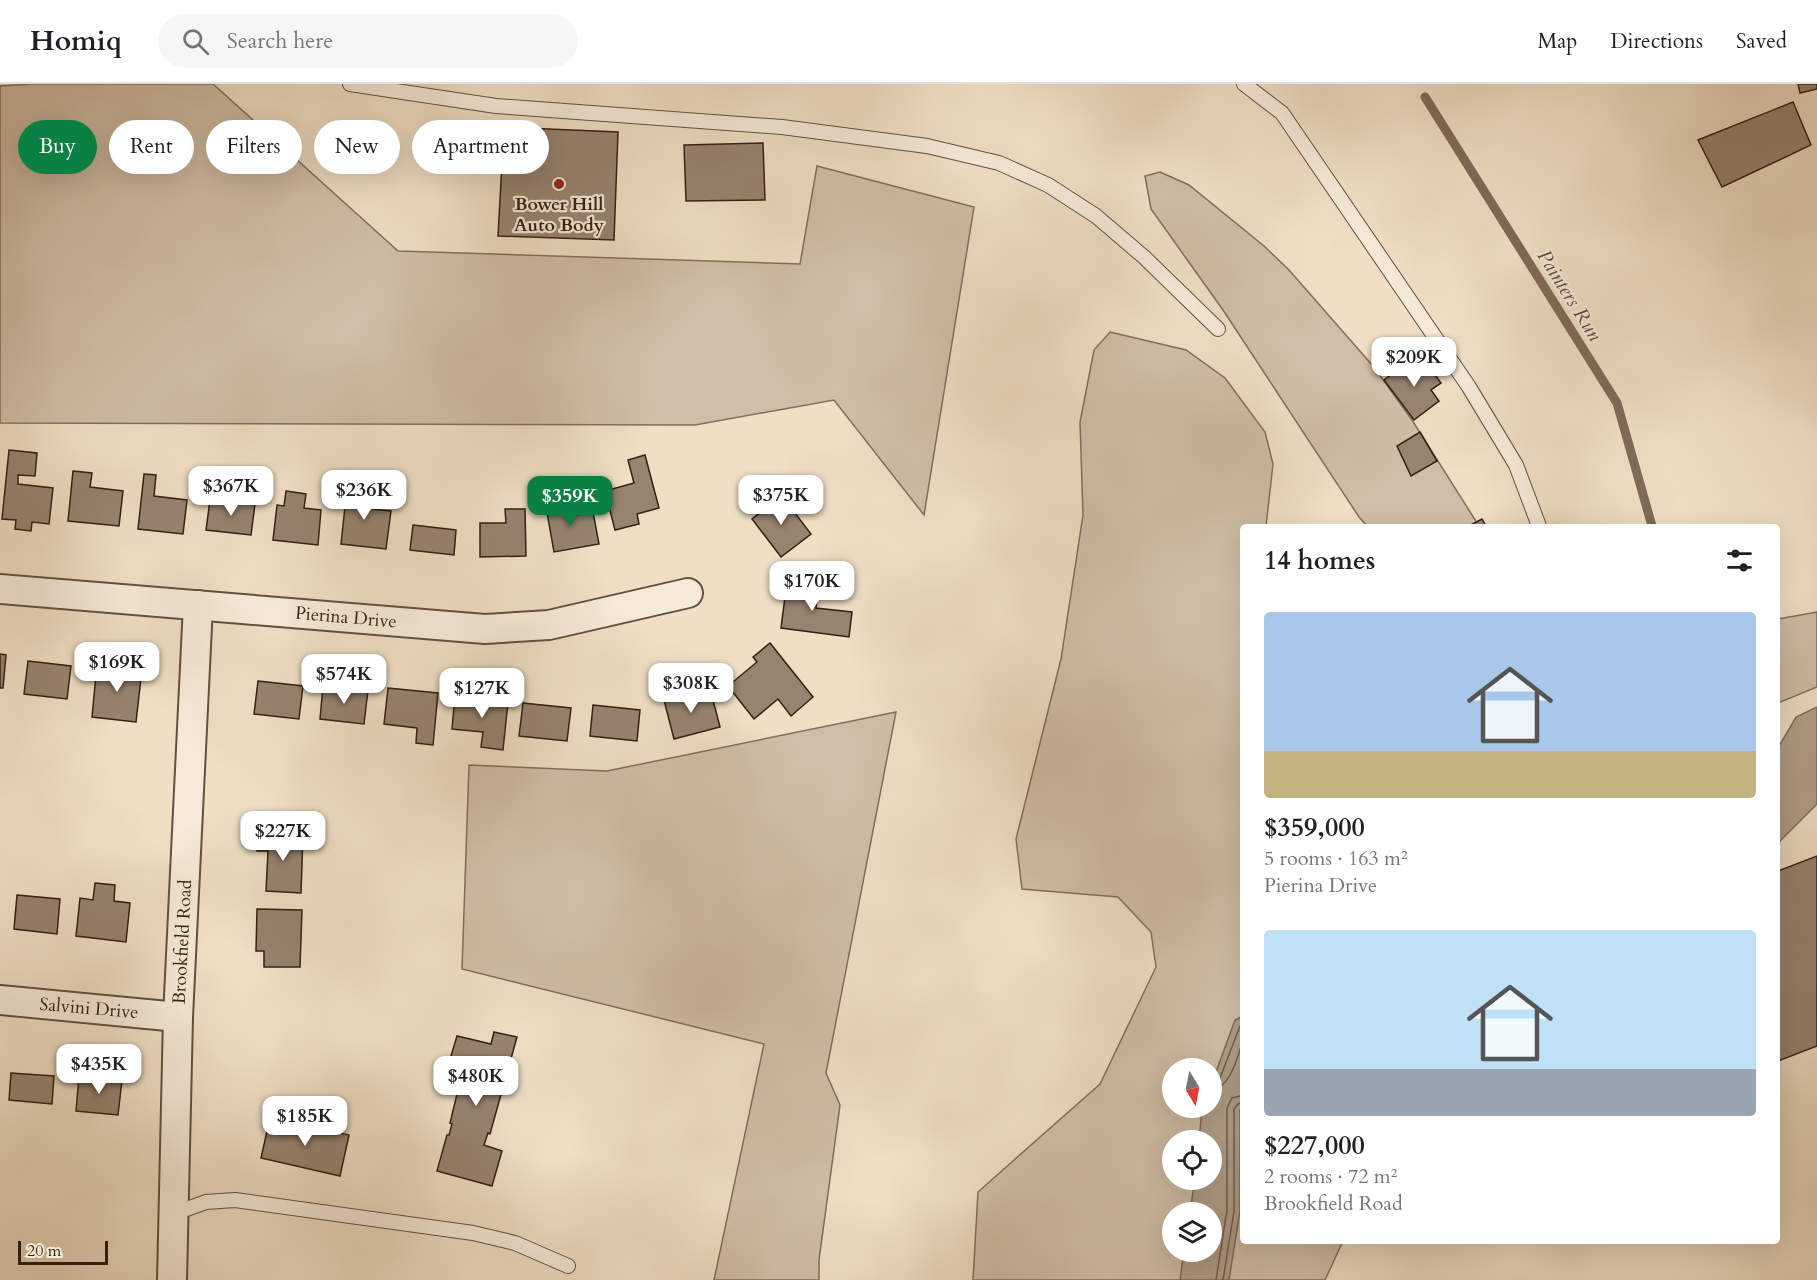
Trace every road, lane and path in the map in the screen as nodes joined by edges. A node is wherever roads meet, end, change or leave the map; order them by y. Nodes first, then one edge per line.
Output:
1 (350, 84) edge
2 (1244, 84) edge
3 (1218, 329) dead end
4 (1538, 524) edge
5 (0, 589) edge
6 (688, 593) dead end
7 (198, 604) junction
8 (0, 1000) edge
9 (178, 1017) junction
10 (173, 1214) junction
11 (568, 1266) dead end
12 (171, 1280) edge

1 - 3 lane
2 - 4 lane
5 - 7 street, Pierina Drive
6 - 7 street, Pierina Drive
7 - 9 street, Brookfield Road
8 - 9 street, Salvini Drive
9 - 10 street, Brookfield Road
10 - 11 lane
10 - 12 street, Brookfield Road

